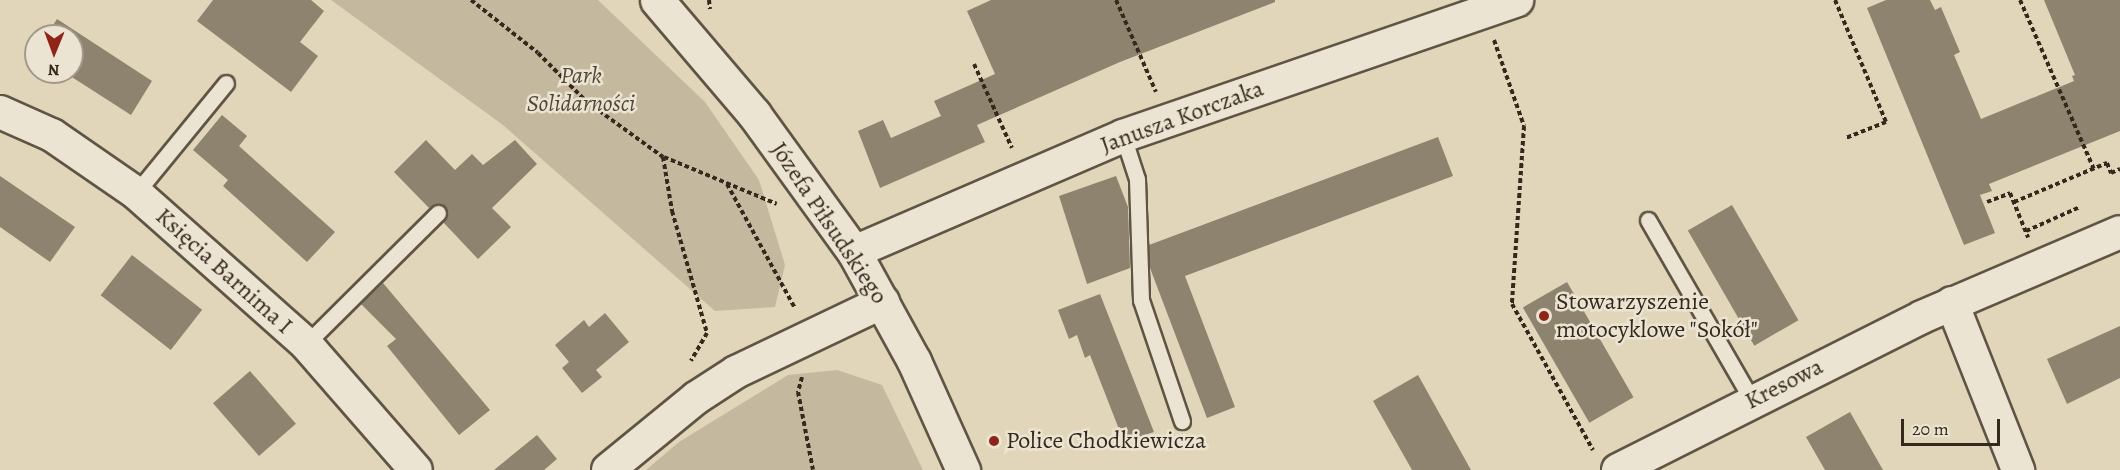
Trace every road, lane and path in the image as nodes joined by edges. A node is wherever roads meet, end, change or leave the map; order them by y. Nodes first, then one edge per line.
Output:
1 (471, 0) edge
2 (657, 0) edge
3 (1116, 0) edge
4 (1517, 0) edge
5 (2020, 0) edge
6 (1837, 1) edge
7 (1483, 11) junction
8 (974, 64) dead end
9 (226, 83) dead end
10 (1161, 104) dead end
11 (0, 112) edge
12 (1122, 136) junction
13 (1846, 138) dead end
14 (663, 157) junction
15 (1017, 160) dead end
16 (2094, 169) junction
17 (2120, 169) edge
18 (727, 184) junction
19 (136, 193) junction
20 (1987, 202) dead end
21 (2014, 202) junction
22 (2080, 207) dead end
23 (787, 208) dead end
24 (438, 213) dead end
25 (1648, 220) dead end
26 (2026, 231) junction
27 (2120, 232) edge
28 (2030, 240) dead end
29 (854, 252) junction
30 (883, 302) junction
31 (1952, 303) junction
32 (800, 317) dead end
33 (306, 344) junction
34 (808, 369) dead end
35 (686, 370) dead end
36 (1752, 400) junction
37 (1182, 421) dead end
38 (1609, 466) edge
39 (416, 470) edge
40 (608, 470) edge
41 (813, 470) edge
42 (963, 470) edge
43 (2018, 470) edge

1 - 14 path
2 - 29 street, Józefa Piłsudskiego
3 - 10 path
4 - 7 street, Janusza Korczaka
5 - 16 path
6 - 13 path
7 - 12 street, Janusza Korczaka
7 - 38 path
8 - 15 path
9 - 19 lane
11 - 19 street, Księcia Barnima I
12 - 29 street, Janusza Korczaka
12 - 37 lane
14 - 18 path
14 - 35 path
16 - 17 path
16 - 21 path
18 - 23 path
18 - 32 path
19 - 33 street, Księcia Barnima I
20 - 21 path
21 - 26 path
22 - 26 path
24 - 33 lane
25 - 36 lane
26 - 28 path
27 - 31 street, Kresowa
29 - 30 street, Józefa Piłsudskiego
30 - 40 street
30 - 42 street, Józefa Piłsudskiego
31 - 36 street, Kresowa
31 - 43 street
33 - 39 street, Księcia Barnima I
34 - 41 path
36 - 38 street, Kresowa

